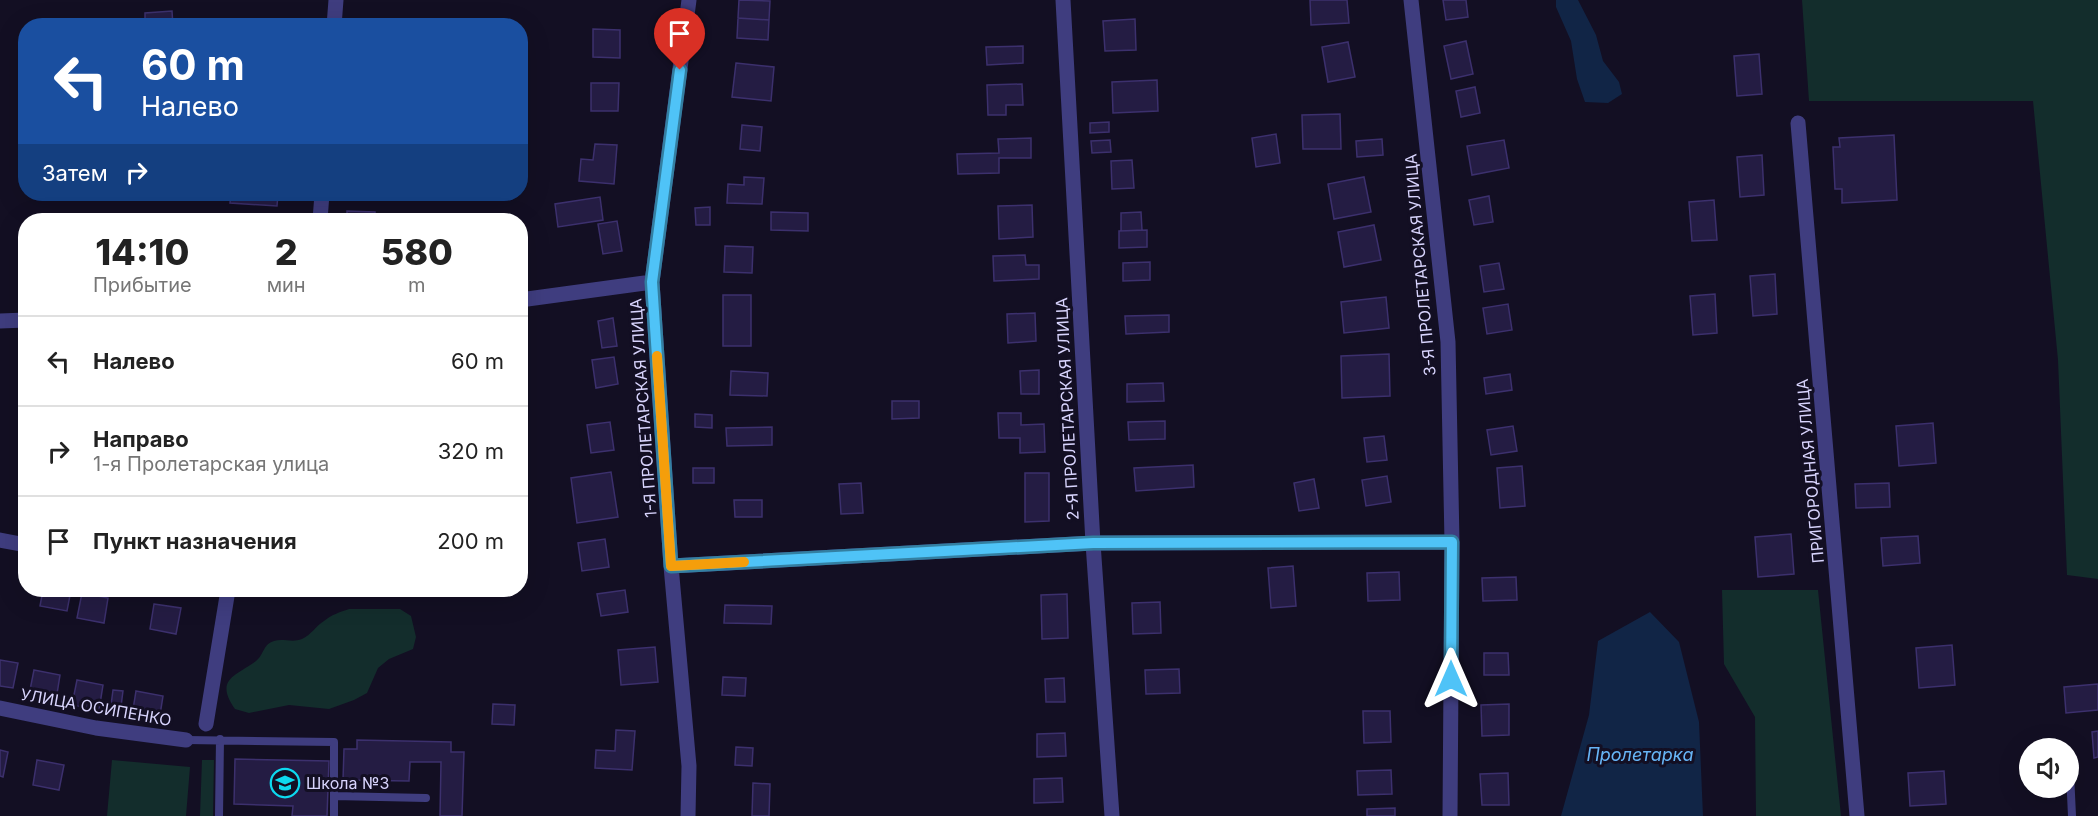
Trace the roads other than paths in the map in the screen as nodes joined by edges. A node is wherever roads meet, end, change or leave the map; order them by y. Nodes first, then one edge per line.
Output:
1 (336, 0) edge
2 (688, 0) edge
3 (1063, 0) edge
4 (1411, 0) edge
5 (335, 18) edge
6 (1798, 123) dead end
7 (652, 282) junction
8 (528, 299) edge
9 (18, 320) edge
10 (0, 321) edge
11 (0, 540) edge
12 (1452, 542) junction
13 (18, 543) edge
14 (1093, 543) junction
15 (671, 566) junction
16 (227, 597) edge
17 (0, 708) edge
18 (206, 724) dead end
19 (186, 740) joint
20 (220, 740) junction
21 (334, 796) junction
22 (426, 798) dead end
23 (2071, 798) edge
24 (219, 816) edge
25 (334, 816) edge
26 (688, 816) edge
27 (1112, 816) edge
28 (1450, 816) edge
29 (1857, 816) edge
30 (2072, 816) edge

1 - 5 street
2 - 7 street, 1-Я ПРОЛЕТАРСКАЯ УЛИЦА
3 - 14 street, 2-Я ПРОЛЕТАРСКАЯ УЛИЦА
4 - 12 street, 3-Я ПРОЛЕТАРСКАЯ УЛИЦА
6 - 29 street, ПРИГОРОДНАЯ УЛИЦА
7 - 8 street
7 - 15 street, 1-Я ПРОЛЕТАРСКАЯ УЛИЦА
9 - 10 street
11 - 13 street
12 - 14 street
12 - 28 street, 3-Я ПРОЛЕТАРСКАЯ УЛИЦА
14 - 15 street
14 - 27 street, 2-Я ПРОЛЕТАРСКАЯ УЛИЦА
15 - 26 street, 1-Я ПРОЛЕТАРСКАЯ УЛИЦА
16 - 18 street
17 - 19 street, УЛИЦА ОСИПЕНКО
19 - 20 lane
20 - 21 lane
20 - 24 lane
21 - 22 lane
21 - 25 lane
23 - 30 lane

